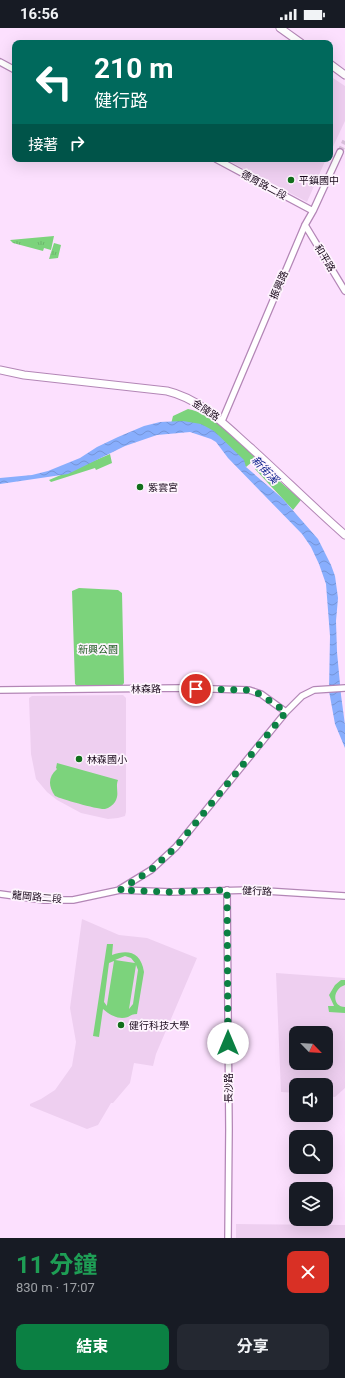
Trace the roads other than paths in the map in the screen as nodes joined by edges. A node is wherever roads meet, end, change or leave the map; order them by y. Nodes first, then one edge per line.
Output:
1 (280, 28) edge
2 (297, 40) edge
3 (0, 62) edge
4 (333, 66) edge
5 (12, 68) edge
6 (345, 75) edge
7 (340, 152) tunnel mouth
8 (222, 162) edge
9 (313, 211) junction
10 (305, 225) junction
11 (345, 291) edge
12 (0, 370) edge
13 (222, 421) junction
14 (345, 535) edge
15 (344, 688) edge
16 (0, 690) edge
17 (286, 712) junction
18 (120, 890) junction
19 (227, 890) junction
20 (0, 894) edge
21 (345, 896) edge
22 (228, 1238) edge

1 - 2 main road
3 - 5 street
4 - 6 main road
7 - 9 street, 振興路
8 - 9 street, 德育路二段
9 - 10 street, 振興路
10 - 11 street, 和平路
10 - 13 street, 振興路
12 - 13 main road, 金陵路
13 - 14 main road, 金陵路
15 - 17 street
16 - 17 street, 林森路
17 - 18 street
18 - 19 street, 健行路
18 - 20 street, 龍岡路二段
19 - 21 street, 健行路
19 - 22 street, 長沙路

